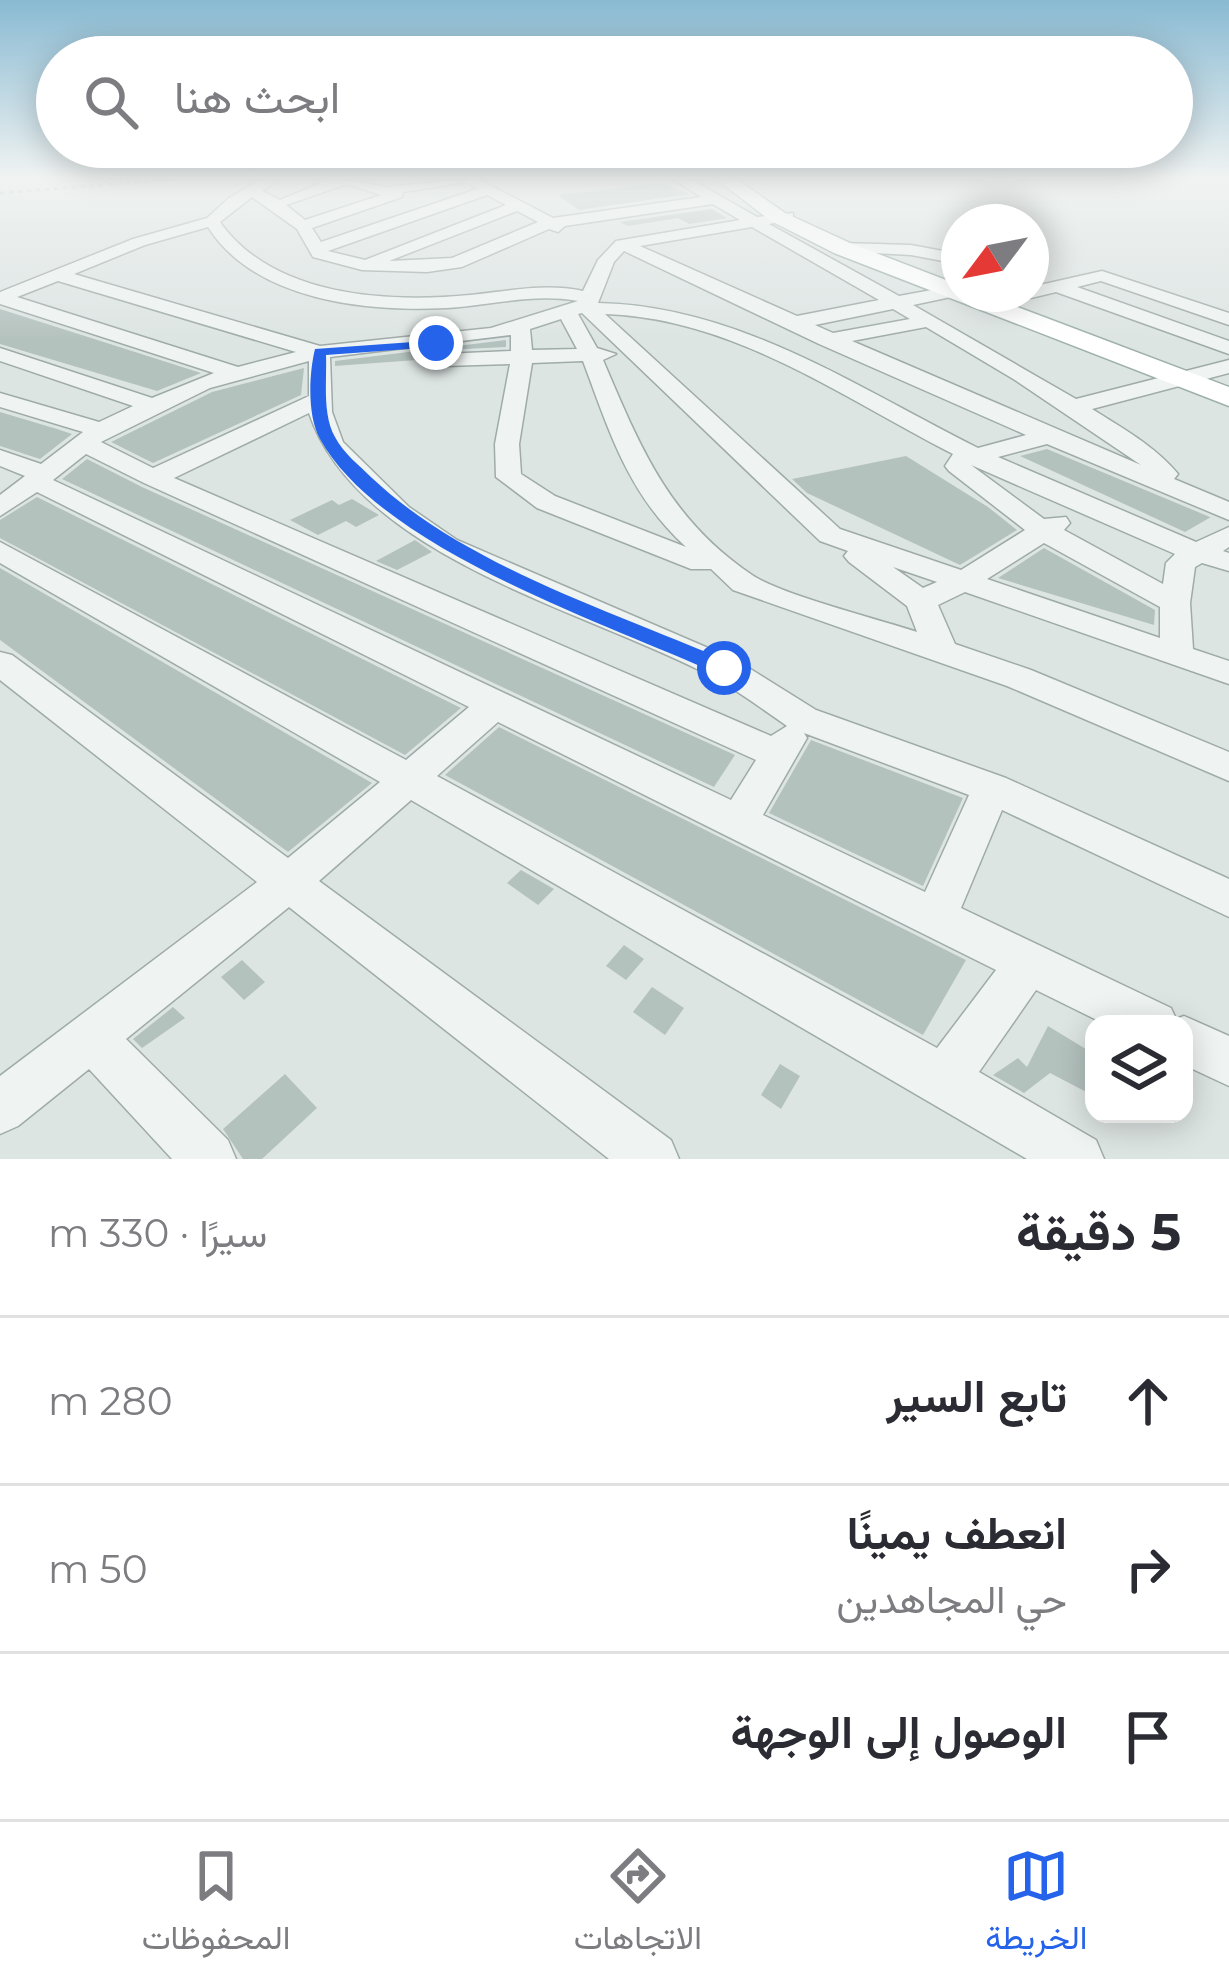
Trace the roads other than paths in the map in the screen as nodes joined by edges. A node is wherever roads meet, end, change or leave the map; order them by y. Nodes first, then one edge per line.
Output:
1 (174, 232) edge
2 (220, 232) edge
3 (306, 232) edge
4 (365, 232) edge
5 (451, 232) edge
6 (528, 232) edge
7 (574, 232) edge
8 (679, 232) edge
9 (794, 232) edge
10 (809, 232) edge
11 (606, 242) junction
12 (849, 248) junction
13 (316, 249) junction
14 (941, 256) edge
15 (362, 265) junction
16 (62, 276) junction
17 (941, 284) edge
18 (1058, 286) junction
19 (1049, 288) edge
20 (941, 295) edge
21 (0, 298) edge
22 (894, 300) junction
23 (584, 306) junction
24 (1015, 312) edge
25 (1015, 312) edge
26 (1229, 319) edge
27 (929, 321) junction
28 (793, 323) junction
29 (520, 327) junction
30 (830, 339) junction
31 (1229, 348) edge
32 (635, 350) junction
33 (773, 350) junction
34 (0, 354) edge
35 (525, 356) junction
36 (591, 356) junction
37 (1229, 366) edge
38 (236, 373) junction
39 (318, 375) junction
40 (1187, 377) junction
41 (929, 384) junction
42 (1229, 387) edge
43 (1229, 397) edge
44 (0, 400) edge
45 (873, 404) junction
46 (152, 405) junction
47 (1083, 413) junction
48 (92, 436) junction
49 (1050, 436) junction
50 (0, 457) edge
51 (978, 457) junction
52 (41, 478) junction
53 (153, 478) junction
54 (1178, 486) junction
55 (0, 508) edge
56 (1087, 510) junction
57 (1229, 512) edge
58 (1043, 528) junction
59 (830, 535) junction
60 (1229, 536) edge
61 (0, 551) edge
62 (1194, 552) junction
63 (1229, 562) edge
64 (962, 582) junction
65 (744, 584) junction
66 (921, 601) junction
67 (1175, 603) junction
68 (941, 651) junction
69 (1177, 652) junction
70 (0, 663) edge
71 (1229, 673) edge
72 (497, 703) junction
73 (803, 719) junction
74 (777, 754) junction
75 (1229, 767) edge
76 (408, 783) junction
77 (992, 788) junction
78 (737, 825) junction
79 (288, 883) junction
80 (1229, 899) edge
81 (936, 915) junction
82 (1030, 961) junction
83 (1136, 1015) edge
84 (90, 1036) junction
85 (1193, 1044) edge
86 (1229, 1062) edge
87 (944, 1079) junction
88 (0, 1108) edge
89 (208, 1159) edge
90 (652, 1159) edge
91 (1078, 1159) edge

1 - 16 street
2 - 23 street
3 - 13 street
4 - 13 street
5 - 15 street
6 - 15 street
7 - 11 street
8 - 11 street
9 - 22 street
10 - 12 main road
11 - 23 street
11 - 28 street
12 - 14 street
12 - 17 main road
13 - 15 street
16 - 21 street
16 - 39 street
18 - 19 street
18 - 26 street
18 - 31 street
20 - 22 street
21 - 38 street
22 - 27 street
22 - 28 street
23 - 29 street
23 - 32 street
23 - 33 street
23 - 36 street
24 - 40 main road
25 - 40 main road
27 - 30 street
27 - 47 street
28 - 30 street
29 - 35 street
29 - 39 street
30 - 33 street
30 - 41 street
32 - 36 street
32 - 59 street
33 - 45 street
34 - 46 street
35 - 36 street
35 - 39 street
35 - 65 street
36 - 65 street
37 - 40 street
38 - 39 street
38 - 46 street
39 - 53 street
39 - 73 street
40 - 42 main road
40 - 43 main road
40 - 47 street
41 - 45 street
41 - 49 street
44 - 48 street
45 - 51 street
46 - 48 street
47 - 49 street
47 - 54 street
48 - 52 street
48 - 53 street
49 - 51 street
49 - 54 street
50 - 52 street
51 - 56 street
51 - 58 street
52 - 55 street
52 - 72 street
53 - 74 street
54 - 57 street
56 - 58 street
56 - 62 street
58 - 64 street
58 - 67 street
59 - 64 street
59 - 66 street
60 - 62 street
61 - 76 street
62 - 63 street
62 - 67 street
64 - 66 street
64 - 69 street
65 - 68 street
66 - 68 street
67 - 69 street
68 - 75 street
69 - 71 street
70 - 79 street
72 - 76 street
72 - 78 street
73 - 74 street
73 - 77 street
74 - 78 street
76 - 79 street
76 - 87 street
77 - 80 street
77 - 81 street
78 - 81 street
79 - 84 street
79 - 90 street
81 - 82 street
82 - 83 street
82 - 87 street
84 - 88 street
84 - 89 street
85 - 86 street
87 - 91 street

